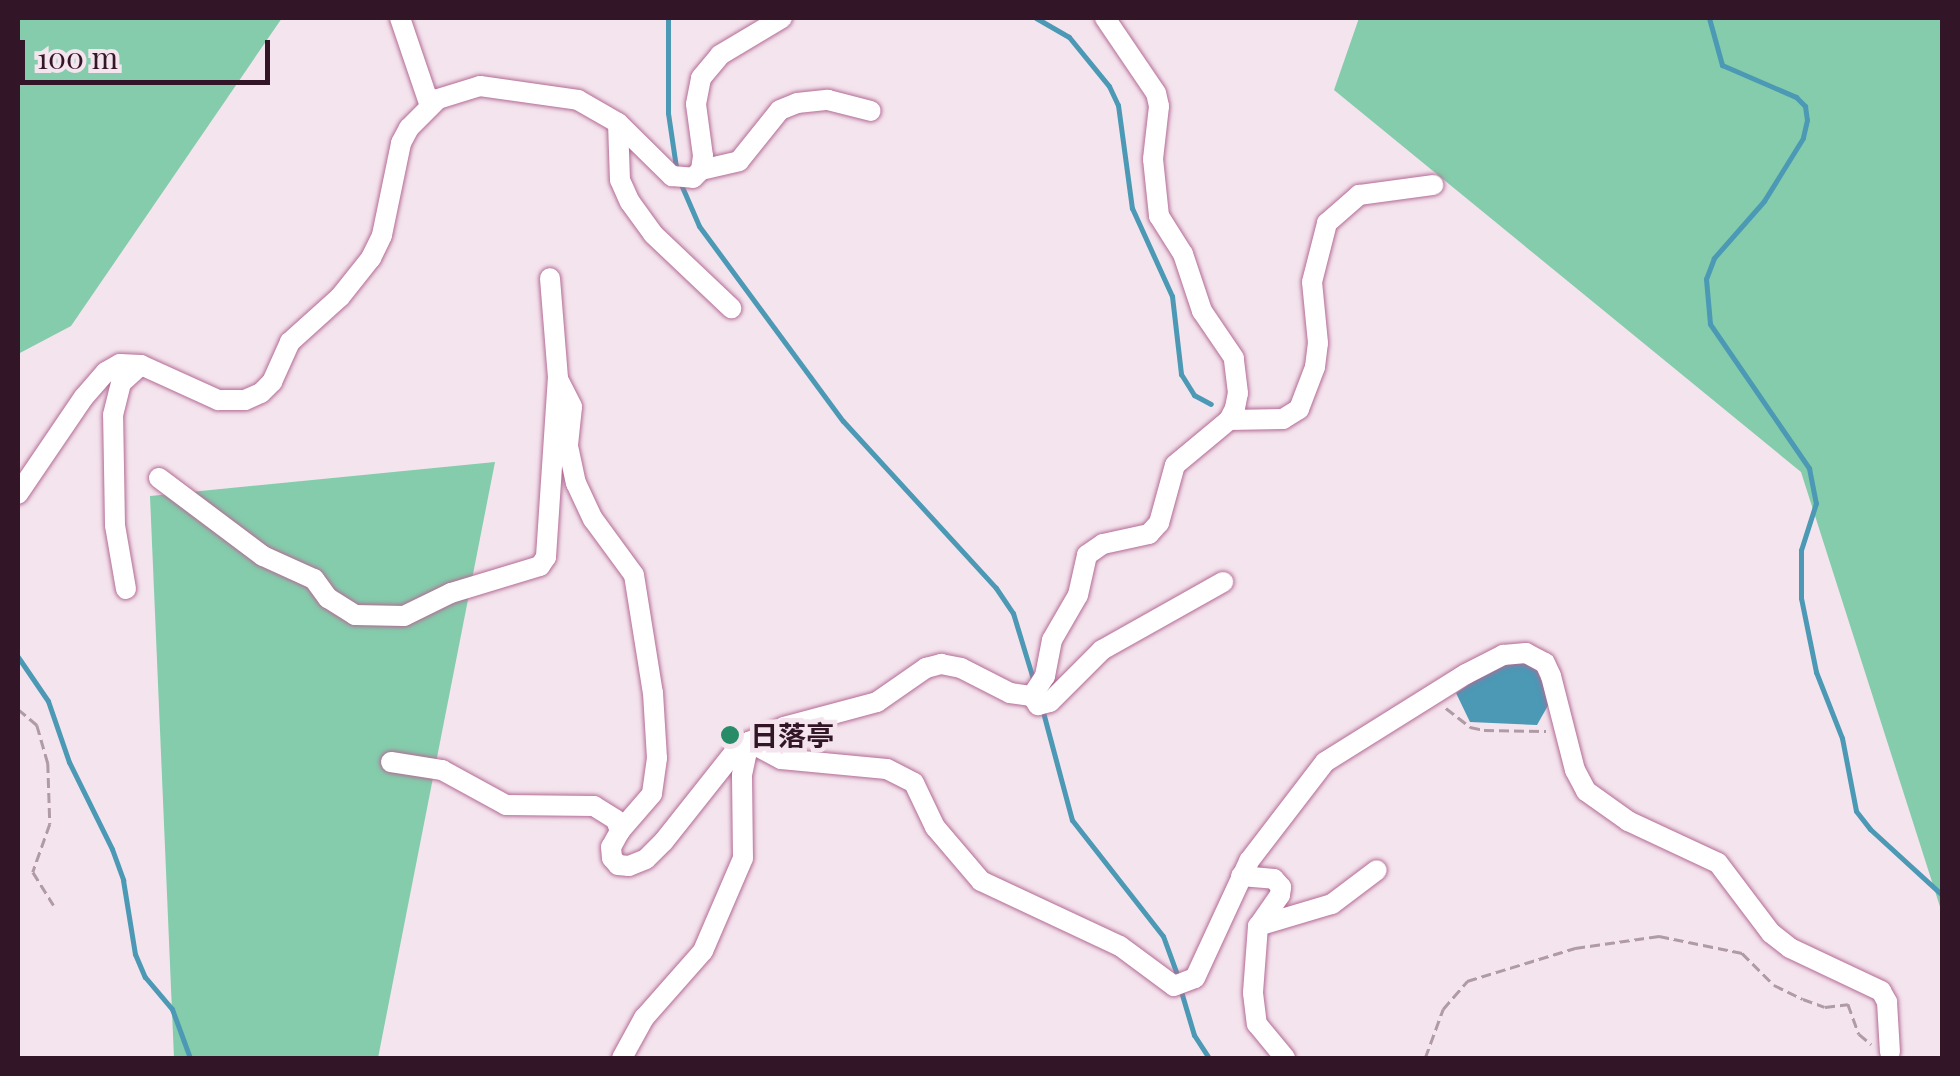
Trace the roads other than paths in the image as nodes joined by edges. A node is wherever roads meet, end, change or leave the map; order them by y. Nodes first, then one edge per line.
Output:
1 (400, 18) edge
2 (782, 18) edge
3 (1104, 18) edge
4 (430, 106) junction
5 (871, 111) dead end
6 (618, 123) junction
7 (700, 170) junction
8 (1433, 185) dead end
9 (550, 278) dead end
10 (731, 308) dead end
11 (141, 365) junction
12 (558, 378) junction
13 (1229, 420) junction
14 (159, 478) dead end
15 (18, 494) edge
16 (1224, 582) dead end
17 (126, 589) dead end
18 (1032, 696) junction
19 (749, 742) junction
20 (391, 762) dead end
21 (620, 831) junction
22 (1378, 870) dead end
23 (1241, 876) junction
24 (1258, 926) junction
25 (1890, 1052) road end
26 (622, 1058) edge
27 (1285, 1058) edge

1 - 4 lane
2 - 7 lane
3 - 13 lane
4 - 6 lane
4 - 11 lane
5 - 7 lane
6 - 7 lane
6 - 10 lane
8 - 13 lane
9 - 12 lane
11 - 15 lane
11 - 17 lane
12 - 14 lane
12 - 21 lane
13 - 18 lane
16 - 18 lane
18 - 19 lane
19 - 21 lane
19 - 23 lane
19 - 26 lane
20 - 21 lane
22 - 24 lane
23 - 24 lane
23 - 25 lane
24 - 27 lane

